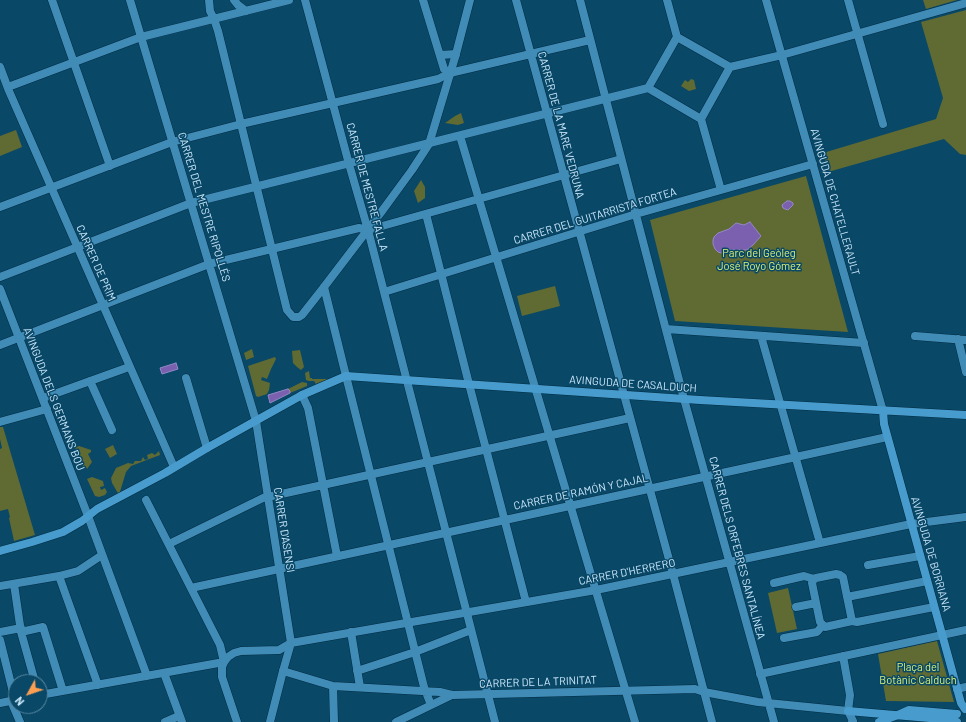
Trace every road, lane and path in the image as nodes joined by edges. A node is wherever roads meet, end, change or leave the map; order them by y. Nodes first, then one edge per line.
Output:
1 (52, 0) edge
2 (130, 0) edge
3 (210, 0) edge
4 (234, 0) edge
5 (290, 0) edge
6 (305, 0) edge
7 (423, 0) edge
8 (470, 0) edge
9 (516, 0) edge
10 (580, 0) edge
11 (667, 0) edge
12 (766, 0) edge
13 (848, 0) edge
14 (966, 3) edge
15 (246, 11) junction
16 (214, 19) junction
17 (858, 34) junction
18 (141, 37) junction
19 (677, 37) junction
20 (590, 40) junction
21 (456, 54) junction
22 (530, 54) junction
23 (440, 55) junction
24 (782, 55) junction
25 (74, 62) junction
26 (0, 67) edge
27 (730, 67) junction
28 (450, 73) junction
29 (8, 87) junction
30 (648, 88) junction
31 (606, 98) junction
32 (333, 104) junction
33 (547, 114) junction
34 (701, 119) junction
35 (241, 124) junction
36 (883, 124) dead end
37 (460, 136) junction
38 (172, 142) junction
39 (429, 144) junction
40 (622, 159) junction
41 (349, 164) junction
42 (813, 164) junction
43 (110, 166) junction
44 (564, 175) junction
45 (256, 187) junction
46 (52, 188) junction
47 (721, 190) junction
48 (479, 199) junction
49 (191, 203) junction
50 (0, 207) edge
51 (426, 214) junction
52 (636, 214) junction
53 (368, 230) junction
54 (579, 232) junction
55 (78, 247) junction
56 (272, 249) junction
57 (496, 257) junction
58 (209, 264) junction
59 (441, 274) junction
60 (0, 277) edge
61 (324, 287) junction
62 (0, 290) edge
63 (384, 292) junction
64 (103, 305) junction
65 (666, 329) junction
66 (761, 336) junction
67 (915, 336) dead end
68 (18, 338) junction
69 (962, 340) edge
70 (864, 343) junction
71 (0, 345) edge
72 (129, 367) junction
73 (966, 372) edge
74 (346, 376) junction
75 (186, 378) dead end
76 (406, 380) junction
77 (90, 381) junction
78 (469, 384) junction
79 (535, 389) junction
80 (302, 395) junction
81 (624, 395) junction
82 (42, 398) junction
83 (684, 399) junction
84 (781, 405) junction
85 (47, 409) junction
86 (883, 410) junction
87 (966, 415) edge
88 (630, 418) junction
89 (256, 421) junction
90 (0, 422) edge
91 (112, 430) dead end
92 (550, 436) junction
93 (887, 437) junction
94 (207, 448) junction
95 (486, 450) junction
96 (796, 457) junction
97 (428, 462) junction
98 (174, 467) junction
99 (371, 475) junction
100 (706, 477) junction
101 (323, 485) junction
102 (650, 489) junction
103 (268, 497) junction
104 (146, 500) dead end
105 (570, 506) junction
106 (88, 516) junction
107 (966, 517) edge
108 (504, 520) junction
109 (911, 524) junction
110 (446, 532) junction
111 (820, 543) junction
112 (169, 544) junction
113 (388, 545) junction
114 (0, 551) edge
115 (102, 555) junction
116 (337, 556) junction
117 (920, 556) junction
118 (729, 562) junction
119 (868, 565) dead end
120 (279, 568) junction
121 (673, 574) junction
122 (59, 576) junction
123 (814, 579) junction
124 (927, 581) junction
125 (774, 583) dead end
126 (14, 584) junction
127 (0, 586) edge
128 (191, 588) junction
129 (596, 590) junction
130 (847, 597) junction
131 (526, 602) junction
132 (816, 603) junction
133 (796, 607) dead end
134 (934, 607) junction
135 (467, 612) junction
136 (852, 621) junction
137 (408, 622) junction
138 (823, 625) junction
139 (21, 630) junction
140 (471, 630) junction
141 (966, 630) edge
142 (0, 632) edge
143 (351, 632) junction
144 (942, 635) junction
145 (784, 638) dead end
146 (0, 640) edge
147 (291, 643) junction
148 (415, 652) junction
149 (843, 656) junction
150 (224, 662) junction
151 (283, 671) junction
152 (357, 671) junction
153 (164, 673) junction
154 (8, 674) edge
155 (33, 674) edge
156 (760, 674) junction
157 (146, 676) junction
158 (98, 685) junction
159 (333, 686) junction
160 (360, 687) junction
161 (966, 687) edge
162 (957, 689) junction
163 (625, 690) junction
164 (63, 691) junction
165 (425, 691) junction
166 (704, 692) junction
167 (48, 694) edge
168 (488, 694) junction
169 (452, 695) junction
170 (768, 703) junction
171 (431, 705) junction
172 (848, 711) junction
173 (960, 713) edge
174 (180, 719) edge
175 (899, 719) edge
176 (632, 720) edge
177 (165, 722) edge
178 (237, 722) edge
179 (270, 722) edge
180 (334, 722) edge
181 (396, 722) edge
182 (495, 722) edge
183 (712, 722) edge
184 (774, 722) edge
185 (852, 722) edge
186 (879, 722) edge

1 - 25 street
2 - 18 street, CARRER DEL MESTRE RIPOLLÉS
3 - 16 street
4 - 15 street
5 - 15 street
6 - 32 street, CARRER DE MESTRE FALLA
7 - 23 street
8 - 21 street
9 - 22 street, CARRER DE LA MARE VEDRUNA
10 - 20 street, CARRER DELS ORFEBRES SANTALÍNEA
11 - 19 street
12 - 24 street, AVINGUDA DE CHATELLERAULT
13 - 17 street
14 - 17 street
15 - 16 street
16 - 18 street
16 - 35 street
17 - 24 street
17 - 36 street
18 - 25 street
18 - 38 street, CARRER DEL MESTRE RIPOLLÉS
19 - 27 street
19 - 30 street
20 - 22 street
20 - 31 street, CARRER DELS ORFEBRES SANTALÍNEA
21 - 23 street
21 - 28 street
22 - 28 street
22 - 33 street, CARRER DE LA MARE VEDRUNA
23 - 28 street
24 - 27 street
24 - 42 street, AVINGUDA DE CHATELLERAULT
25 - 29 street
25 - 43 street
26 - 29 street, CARRER DE PRIM
27 - 34 street
28 - 32 street
28 - 39 street
29 - 46 street, CARRER DE PRIM
30 - 31 street
30 - 34 street
31 - 33 street
31 - 40 street, CARRER DELS ORFEBRES SANTALÍNEA
32 - 35 street
32 - 41 street, CARRER DE MESTRE FALLA
33 - 37 street
33 - 44 street, CARRER DE LA MARE VEDRUNA
34 - 47 street
35 - 38 street
35 - 45 street
37 - 39 street
37 - 48 street
38 - 43 street
38 - 49 street, CARRER DEL MESTRE RIPOLLÉS
39 - 41 street
39 - 53 street
40 - 44 street
40 - 52 street, CARRER DELS ORFEBRES SANTALÍNEA
41 - 45 street
41 - 53 street, CARRER DE MESTRE FALLA
42 - 47 street, CARRER DEL GUITARRISTA FORTEA
42 - 70 street, AVINGUDA DE CHATELLERAULT
43 - 46 street
44 - 48 street
44 - 54 street, CARRER DE LA MARE VEDRUNA
45 - 49 street
45 - 56 street
46 - 50 street
46 - 55 street, CARRER DE PRIM
47 - 52 street, CARRER DEL GUITARRISTA FORTEA
48 - 51 street
48 - 57 street
49 - 55 street
49 - 58 street, CARRER DEL MESTRE RIPOLLÉS
51 - 53 street
51 - 59 street
52 - 54 street, CARRER DEL GUITARRISTA FORTEA
52 - 65 street, CARRER DELS ORFEBRES SANTALÍNEA
53 - 56 street
53 - 61 street
53 - 63 street, CARRER DE MESTRE FALLA
54 - 57 street, CARRER DEL GUITARRISTA FORTEA
54 - 81 street, CARRER DE LA MARE VEDRUNA
55 - 60 street
55 - 64 street, CARRER DE PRIM
56 - 58 street
56 - 61 street
57 - 59 street, CARRER DEL GUITARRISTA FORTEA
57 - 79 street
58 - 64 street
58 - 89 street, CARRER DEL MESTRE RIPOLLÉS
59 - 63 street, CARRER DEL GUITARRISTA FORTEA
59 - 78 street
61 - 74 street
62 - 68 street, AVINGUDA DELS GERMANS BOU
63 - 76 street, CARRER DE MESTRE FALLA
64 - 68 street
64 - 72 street, CARRER DE PRIM
65 - 66 street
65 - 83 street, CARRER DELS ORFEBRES SANTALÍNEA
66 - 70 street
66 - 84 street
67 - 69 street
68 - 71 street
68 - 82 street, AVINGUDA DELS GERMANS BOU
69 - 73 street
70 - 86 street, AVINGUDA DE CHATELLERAULT
72 - 77 street
72 - 98 street, CARRER DE PRIM
74 - 76 main road, AVINGUDA DE CASALDUCH
74 - 80 main road, AVINGUDA DE CASALDUCH
74 - 99 street
75 - 94 street
76 - 78 main road, AVINGUDA DE CASALDUCH
76 - 97 street, CARRER DE MESTRE FALLA
77 - 82 street
77 - 91 street
78 - 79 main road, AVINGUDA DE CASALDUCH
78 - 95 street
79 - 81 main road, AVINGUDA DE CASALDUCH
79 - 92 street
80 - 89 main road, AVINGUDA DE CASALDUCH
80 - 101 street
81 - 83 main road, AVINGUDA DE CASALDUCH
81 - 88 street, CARRER DE LA MARE VEDRUNA
82 - 85 street, AVINGUDA DELS GERMANS BOU
83 - 84 main road, AVINGUDA DE CASALDUCH
83 - 100 street, CARRER DELS ORFEBRES SANTALÍNEA
84 - 86 main road, AVINGUDA DE CASALDUCH
84 - 96 street
85 - 90 street
85 - 106 street, AVINGUDA DELS GERMANS BOU
86 - 87 main road, AVINGUDA DE CASALDUCH
86 - 93 main road, AVINGUDA DE BORRIANA
88 - 92 street
88 - 102 street, CARRER DE LA MARE VEDRUNA
89 - 94 main road, AVINGUDA DE CASALDUCH
89 - 103 street, CARRER D'ASENSI
92 - 95 street
92 - 105 street
93 - 96 street, CARRER DE RAMÓN Y CAJAL
93 - 109 main road, AVINGUDA DE BORRIANA
94 - 98 main road, AVINGUDA DE CASALDUCH
95 - 97 street
95 - 108 street
96 - 100 street, CARRER DE RAMÓN Y CAJAL
96 - 111 street
97 - 99 street
97 - 110 street, CARRER DE MESTRE FALLA
98 - 106 main road, AVINGUDA DE CASALDUCH
99 - 101 street
99 - 113 street
100 - 102 street, CARRER DE RAMÓN Y CAJAL
100 - 118 street, CARRER DELS ORFEBRES SANTALÍNEA
101 - 103 street
101 - 116 street
102 - 105 street, CARRER DE RAMÓN Y CAJAL
102 - 121 street, CARRER DE LA MARE VEDRUNA
103 - 112 street
103 - 120 street, CARRER D'ASENSI
104 - 112 street
105 - 108 street, CARRER DE RAMÓN Y CAJAL
105 - 129 street
106 - 114 main road, AVINGUDA DE CASALDUCH
106 - 115 street, AVINGUDA DELS GERMANS BOU
107 - 109 street, CARRER D'HERRERO
108 - 110 street, CARRER DE RAMÓN Y CAJAL
108 - 131 street
109 - 111 street, CARRER D'HERRERO
109 - 117 main road, AVINGUDA DE BORRIANA
110 - 113 street, CARRER DE RAMÓN Y CAJAL
110 - 135 street, CARRER DE MESTRE FALLA
111 - 118 street, CARRER D'HERRERO
112 - 128 street
113 - 116 street, CARRER DE RAMÓN Y CAJAL
113 - 137 street
115 - 122 street
115 - 157 street, AVINGUDA DELS GERMANS BOU
116 - 120 street, CARRER DE RAMÓN Y CAJAL
117 - 119 street
117 - 124 main road, AVINGUDA DE BORRIANA
118 - 121 street, CARRER D'HERRERO
118 - 156 street, CARRER DELS ORFEBRES SANTALÍNEA
120 - 128 street, CARRER DE RAMÓN Y CAJAL
120 - 147 street, CARRER D'ASENSI
121 - 129 street, CARRER D'HERRERO
121 - 166 street, CARRER DE LA MARE VEDRUNA
122 - 126 street
122 - 158 street
123 - 125 street
123 - 130 street
123 - 132 street
124 - 130 street
124 - 134 main road, AVINGUDA DE BORRIANA
126 - 127 street
126 - 139 street
128 - 150 street
129 - 131 street, CARRER D'HERRERO
129 - 163 street
130 - 136 street
131 - 135 street, CARRER D'HERRERO
132 - 133 street
132 - 138 street
134 - 136 street
134 - 144 main road, AVINGUDA DE BORRIANA
135 - 137 street, CARRER D'HERRERO
135 - 140 street, CARRER DE MESTRE FALLA
136 - 138 street
137 - 143 street, CARRER D'HERRERO
137 - 148 street
138 - 145 street
139 - 142 street
139 - 155 street
139 - 164 street
140 - 148 street
140 - 168 street, CARRER DE MESTRE FALLA
141 - 144 street
143 - 147 street, CARRER D'HERRERO
143 - 152 street
144 - 149 street
144 - 162 main road, AVINGUDA DE BORRIANA
146 - 154 street
147 - 150 street, CARRER D'HERRERO
147 - 151 street
148 - 152 street
148 - 165 street
149 - 156 street
149 - 172 street
150 - 153 street
150 - 178 street
151 - 159 street, CARRER DE LA TRINITAT
151 - 179 street
152 - 160 street
153 - 157 street
153 - 174 street
156 - 170 street, CARRER DELS ORFEBRES SANTALÍNEA
157 - 158 street
158 - 164 street
159 - 160 street, CARRER DE LA TRINITAT
159 - 180 street
160 - 165 street, CARRER DE LA TRINITAT
161 - 162 street
162 - 173 main road, AVINGUDA DE BORRIANA
163 - 166 street, CARRER DE LA TRINITAT
163 - 168 street, CARRER DE LA TRINITAT
163 - 176 street
164 - 167 street
165 - 169 street, CARRER DE LA TRINITAT
165 - 171 street
166 - 170 street, CARRER DE LA TRINITAT
166 - 183 street, CARRER DE LA MARE VEDRUNA
168 - 169 street, CARRER DE LA TRINITAT
168 - 182 street, CARRER DE MESTRE FALLA
169 - 171 street, CARRER DE LA TRINITAT
170 - 172 street, CARRER DE LA TRINITAT
170 - 184 street, CARRER DELS ORFEBRES SANTALÍNEA
171 - 181 street, CARRER DE LA TRINITAT
172 - 175 main road
172 - 185 street
173 - 175 main road
174 - 177 street
175 - 186 main road

